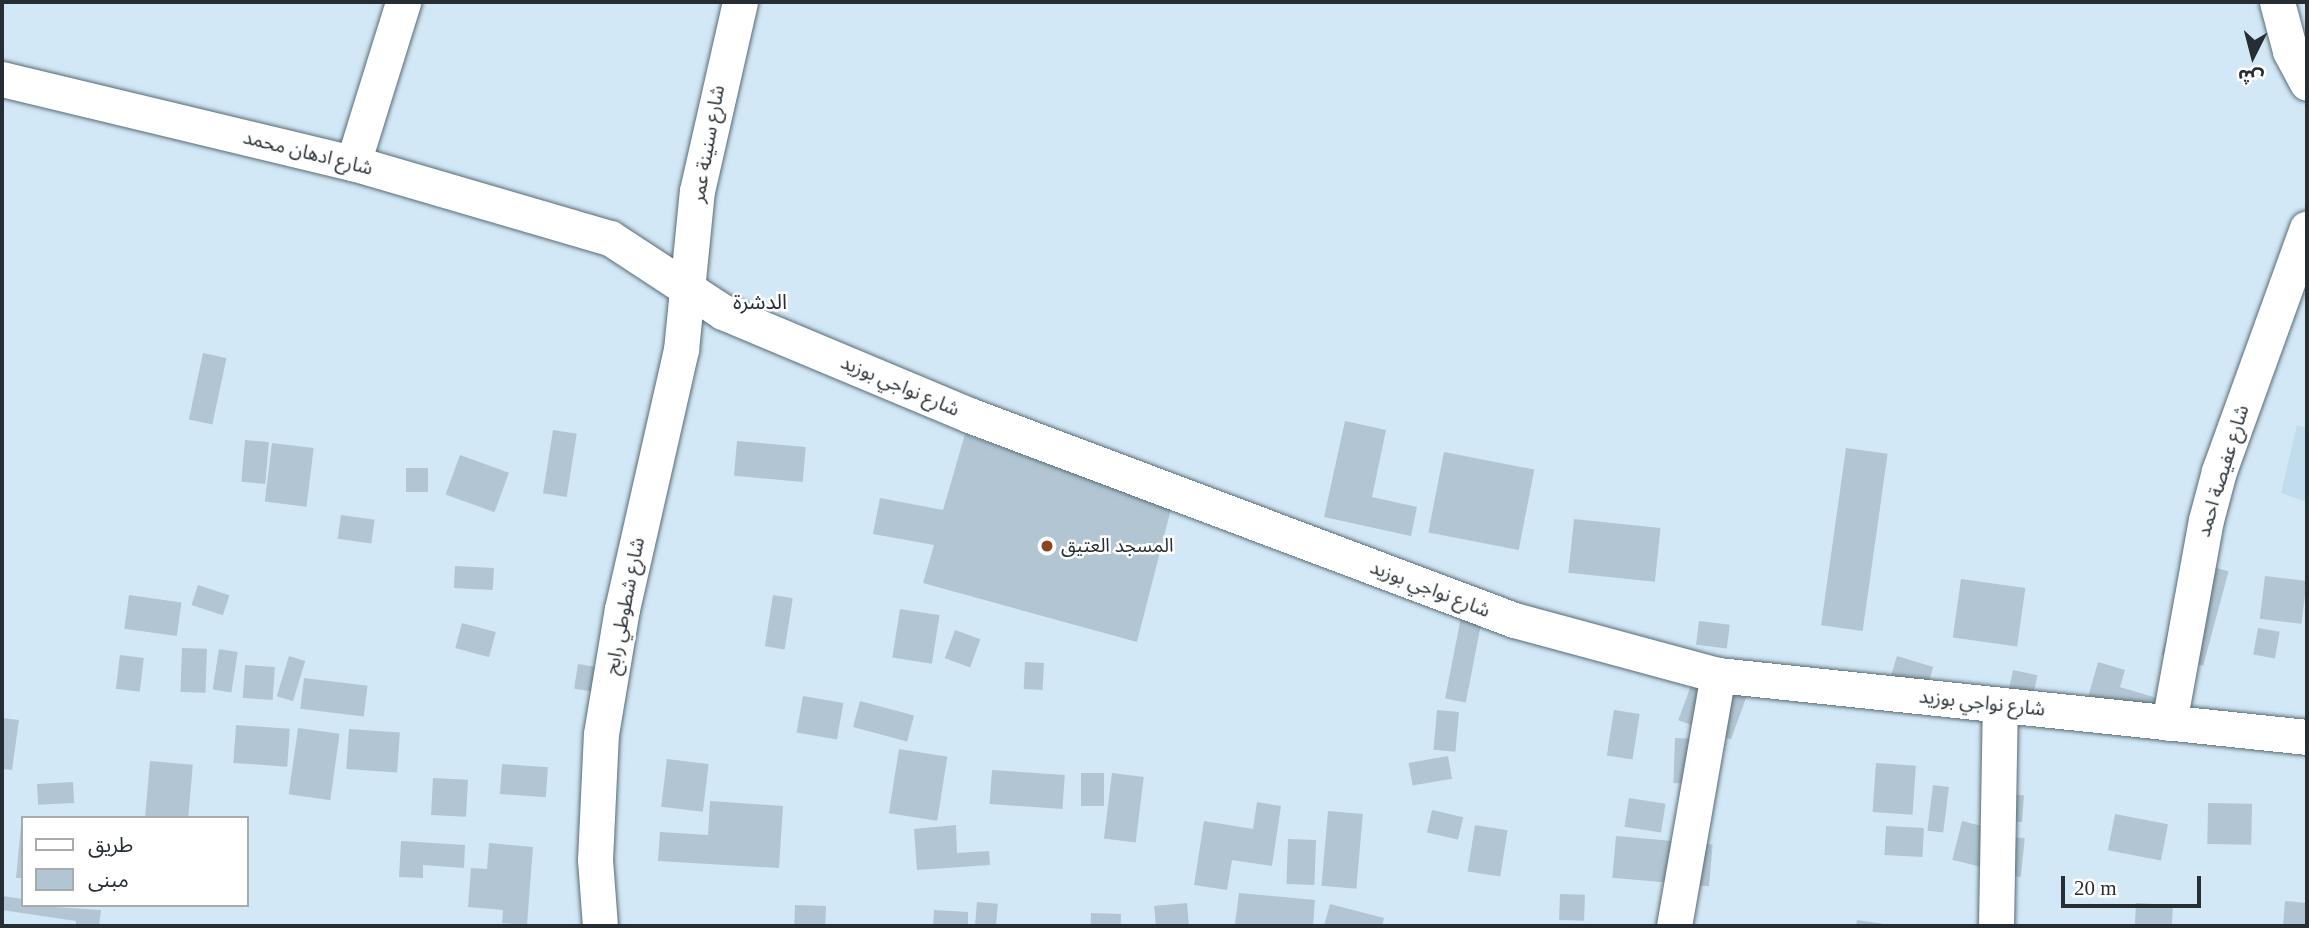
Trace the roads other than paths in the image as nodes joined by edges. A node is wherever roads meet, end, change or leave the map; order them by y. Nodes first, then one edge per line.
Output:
1 (403, 2) edge
2 (740, 2) edge
3 (2277, 2) edge
4 (2, 79) edge
5 (2307, 83) edge
6 (353, 163) junction
7 (2307, 228) edge
8 (610, 238) joint
9 (688, 289) junction
10 (1718, 675) junction
11 (2000, 705) junction
12 (2169, 723) junction
13 (2307, 737) edge
14 (600, 926) edge
15 (1674, 926) edge
16 (1996, 926) edge

1 - 6 street
2 - 9 street, شارع سنينة عمر
3 - 5 street
4 - 6 street, شارع ادهان محمد
6 - 8 street, شارع ادهان محمد
7 - 12 street, شارع عفيصة احمد
8 - 9 street, شارع نواجي بوزيد
9 - 10 street, شارع نواجي بوزيد
9 - 14 street, شارع شطوطي رابح
10 - 11 street, شارع نواجي بوزيد
10 - 15 street
11 - 12 street, شارع نواجي بوزيد
11 - 16 street
12 - 13 street, شارع نواجي بوزيد

